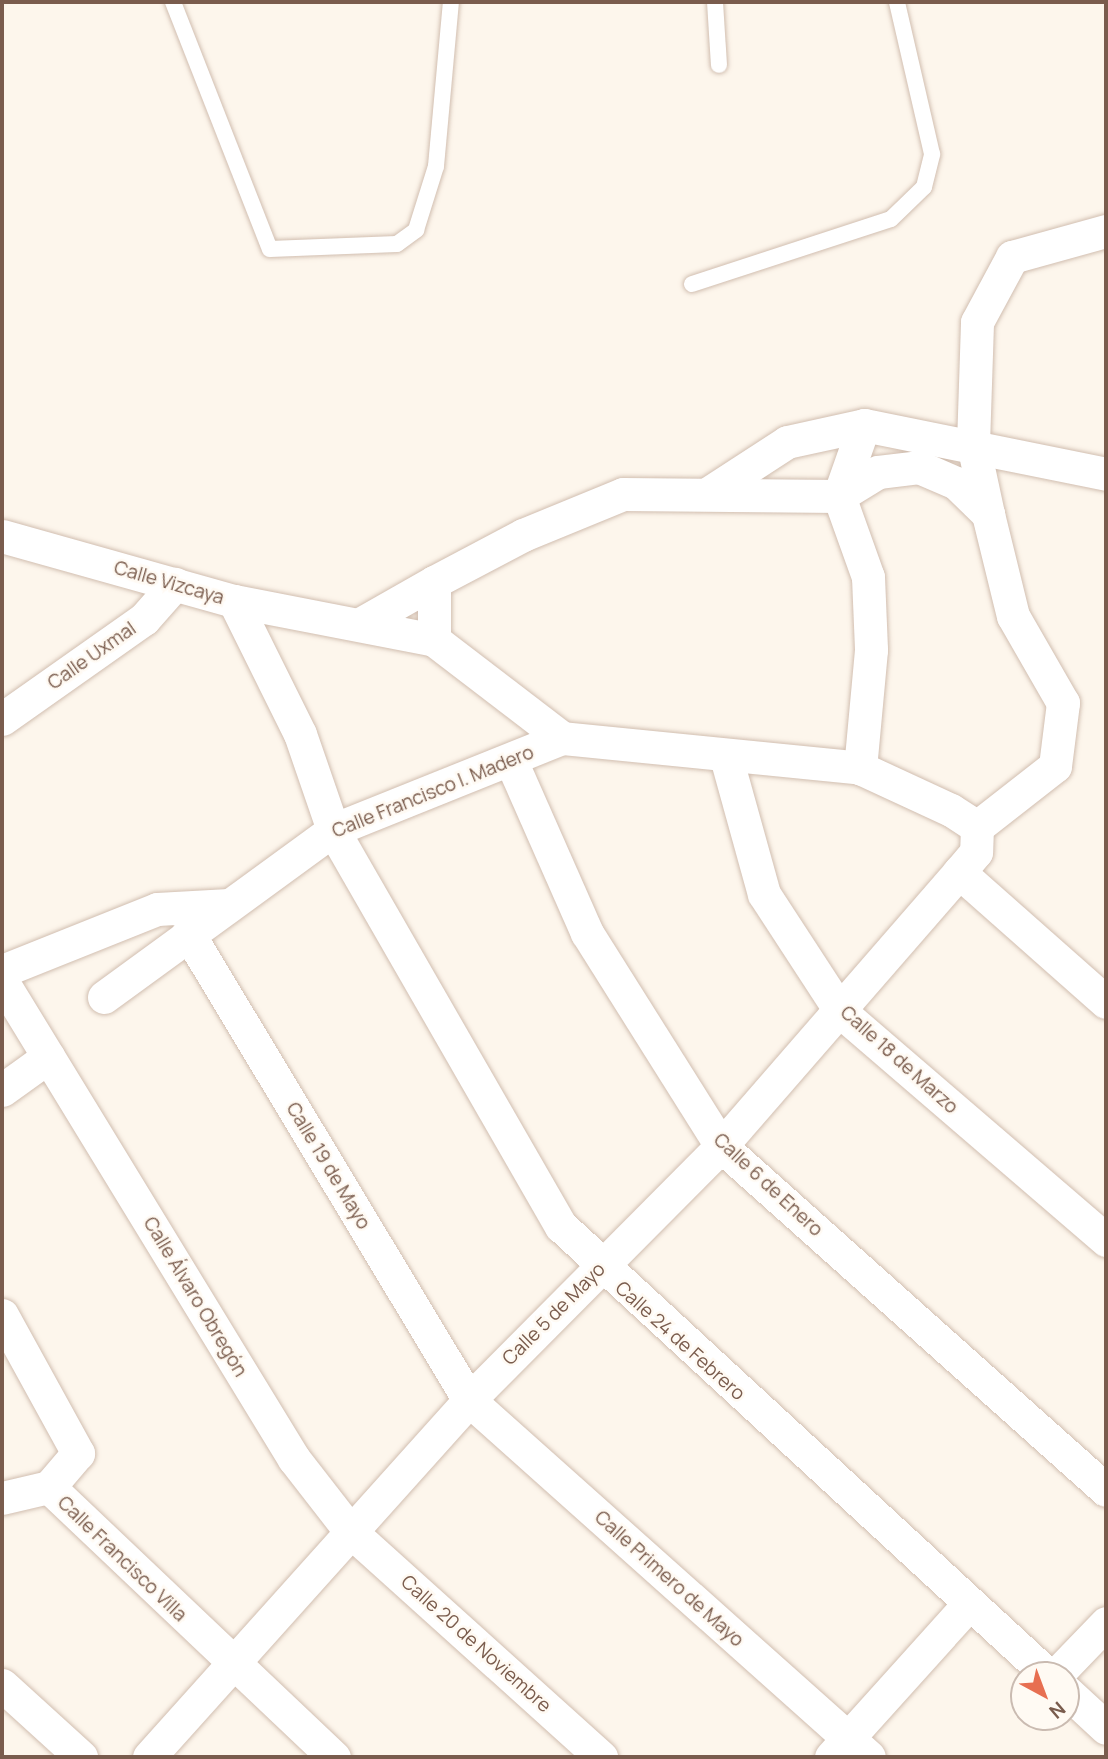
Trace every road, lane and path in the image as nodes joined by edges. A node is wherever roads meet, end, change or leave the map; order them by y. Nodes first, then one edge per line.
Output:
1 (173, 2) edge
2 (451, 2) edge
3 (715, 2) edge
4 (897, 2) edge
5 (719, 65) dead end
6 (1106, 231) edge
7 (692, 284) dead end
8 (864, 425) junction
9 (973, 444) junction
10 (1106, 474) edge
11 (707, 494) junction
12 (839, 496) junction
13 (988, 514) junction
14 (2, 536) edge
15 (434, 582) junction
16 (175, 584) junction
17 (234, 601) junction
18 (360, 624) junction
19 (434, 640) junction
20 (5, 709) edge
21 (562, 738) junction
22 (726, 757) junction
23 (512, 763) junction
24 (860, 768) junction
25 (977, 827) junction
26 (333, 830) junction
27 (959, 872) junction
28 (229, 905) junction
29 (188, 933) junction
30 (2, 971) edge
31 (2, 981) edge
32 (104, 997) dead end
33 (1106, 1002) edge
34 (841, 1012) junction
35 (48, 1057) junction
36 (2, 1090) edge
37 (721, 1146) junction
38 (1106, 1240) edge
39 (600, 1268) junction
40 (2, 1315) edge
41 (469, 1400) junction
42 (49, 1487) junction
43 (1106, 1490) edge
44 (2, 1498) edge
45 (350, 1531) junction
46 (968, 1605) junction
47 (1106, 1623) edge
48 (1032, 1661) edge
49 (1069, 1661) edge
50 (232, 1662) junction
51 (2, 1685) edge
52 (1080, 1704) edge
53 (1106, 1728) edge
54 (849, 1751) edge
55 (80, 1757) edge
56 (149, 1757) edge
57 (334, 1757) edge
58 (601, 1757) edge

1 - 2 lane
3 - 5 lane
4 - 7 lane
6 - 9 street
8 - 9 street
8 - 11 street
8 - 12 street
9 - 10 street
9 - 13 street
11 - 12 street
11 - 15 street
12 - 13 street
12 - 24 street
13 - 25 street
14 - 16 street, Calle Vizcaya
15 - 18 street
15 - 19 street
16 - 17 street, Calle Vizcaya
16 - 20 street, Calle Uxmal
17 - 18 street
17 - 26 street, Calle Vizcaya
18 - 19 street
19 - 21 street
21 - 22 street
21 - 23 street, Calle Francisco I. Madero
22 - 24 street
22 - 34 street, Calle 18 de Marzo
23 - 26 street, Calle Francisco I. Madero
23 - 37 street, Calle 6 de Enero
24 - 25 street
25 - 27 street, Calle 5 de Mayo
26 - 28 street, Calle Francisco I. Madero
26 - 39 street, Calle 24 de Febrero
27 - 33 street
27 - 34 street, Calle 5 de Mayo
28 - 29 street, Calle Francisco I. Madero
28 - 30 street
29 - 32 street, Calle Francisco I. Madero
29 - 41 street, Calle 19 de Mayo
31 - 35 street, Calle Álvaro Obregón
34 - 37 street, Calle 5 de Mayo
34 - 38 street, Calle 18 de Marzo
35 - 36 street
35 - 45 street, Calle Álvaro Obregón
37 - 39 street, Calle 5 de Mayo
37 - 43 street, Calle 6 de Enero
39 - 41 street, Calle 5 de Mayo
39 - 46 street, Calle 24 de Febrero
40 - 42 street
41 - 45 street, Calle 5 de Mayo
41 - 54 street, Calle Primero de Mayo
42 - 44 street, Calle Francisco Villa
42 - 50 street, Calle Francisco Villa
45 - 50 street, Calle 5 de Mayo
45 - 58 street, Calle 20 de Noviembre
46 - 48 street, Calle 24 de Febrero
46 - 54 street
47 - 49 street
50 - 56 street, Calle 5 de Mayo
50 - 57 street, Calle Francisco Villa
51 - 55 street
52 - 53 street

